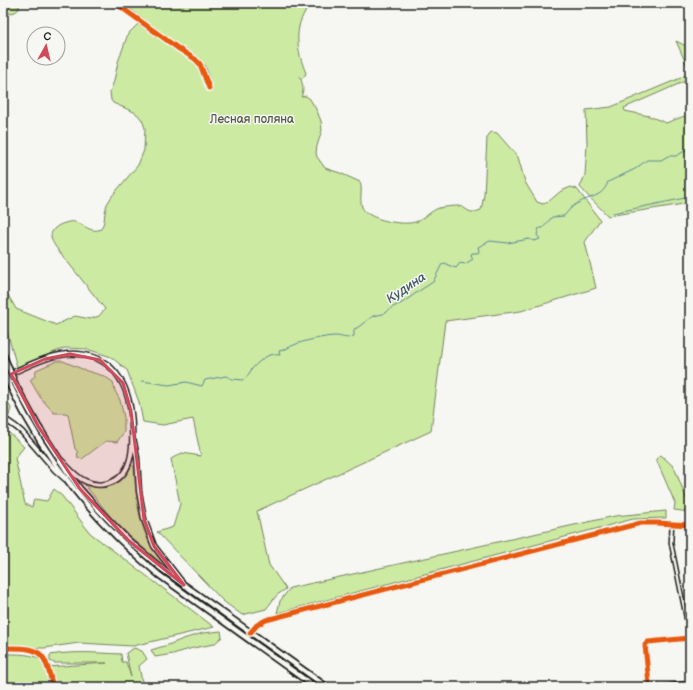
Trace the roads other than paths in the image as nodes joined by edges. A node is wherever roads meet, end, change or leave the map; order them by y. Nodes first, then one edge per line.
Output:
1 (112, 3) edge
2 (209, 88) dead end
3 (3, 354) edge
4 (3, 370) edge
5 (3, 377) edge
6 (3, 418) edge
7 (133, 436) junction
8 (60, 460) junction
9 (65, 479) junction
10 (672, 524) junction
11 (690, 525) edge
12 (184, 585) junction
13 (250, 633) junction
14 (690, 638) edge
15 (3, 648) edge
16 (683, 684) dead end
17 (53, 687) edge
18 (315, 687) edge
19 (327, 687) edge
20 (654, 687) edge
21 (657, 687) edge

1 - 2 street
3 - 8 highway, bridge
4 - 9 highway, bridge
5 - 7 main road
6 - 9 main road
7 - 8 main road
7 - 12 main road
8 - 12 highway
9 - 18 highway
10 - 11 street
10 - 13 street
10 - 14 street
12 - 13 highway
13 - 19 highway
14 - 20 street
15 - 17 street
16 - 21 street

